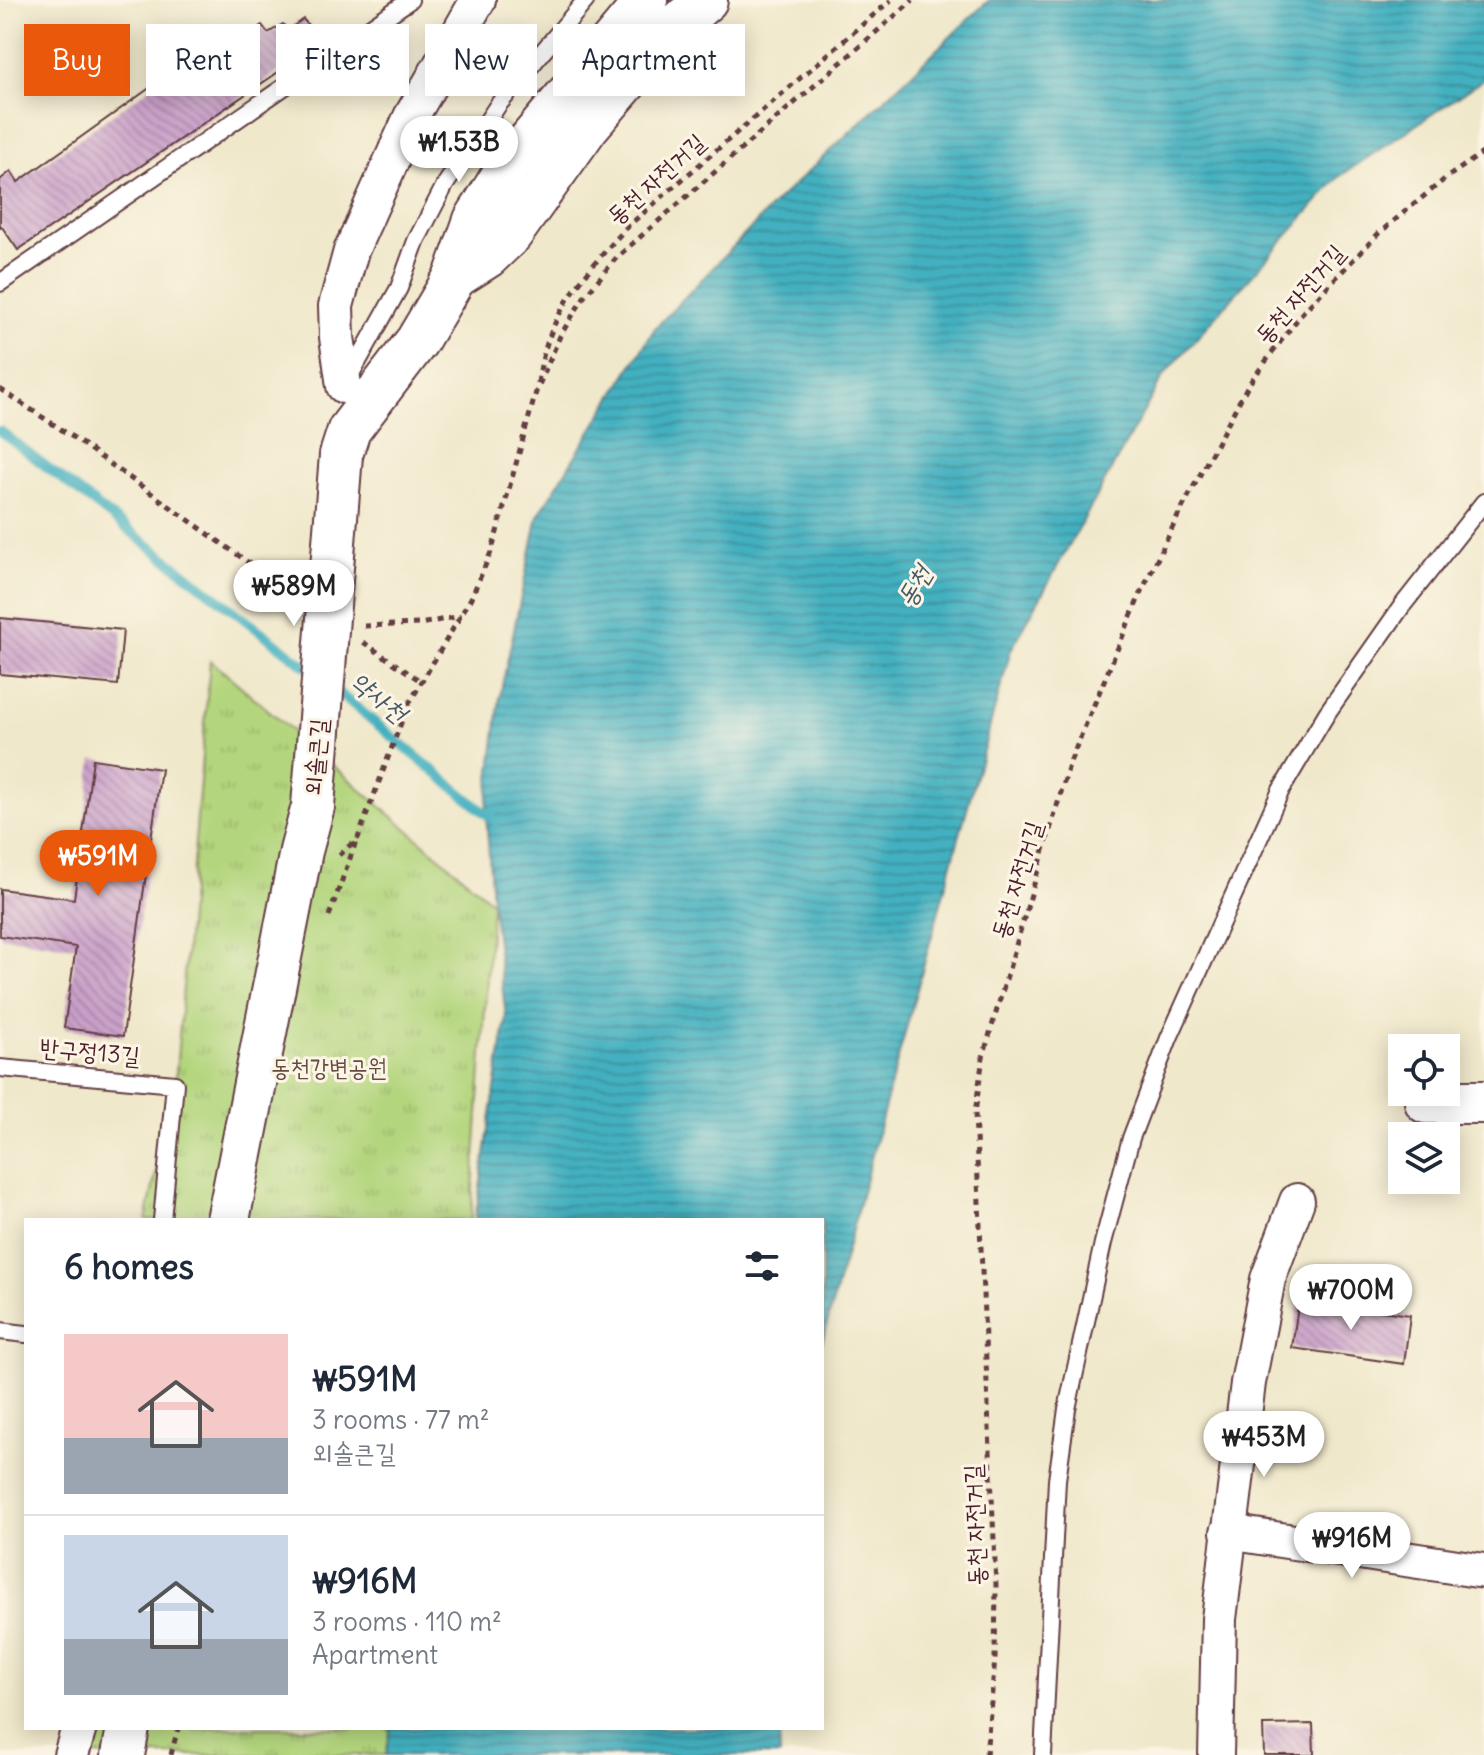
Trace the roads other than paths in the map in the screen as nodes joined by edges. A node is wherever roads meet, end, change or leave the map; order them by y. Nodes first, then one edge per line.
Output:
1 (410, 0) edge
2 (478, 0) edge
3 (586, 0) edge
4 (647, 0) edge
5 (706, 0) edge
6 (455, 277) junction
7 (0, 283) edge
8 (344, 386) junction
9 (345, 442) junction
10 (1484, 502) edge
11 (0, 1068) edge
12 (1460, 1102) edge
13 (1484, 1102) edge
14 (1297, 1201) dead end
15 (162, 1218) edge
16 (228, 1218) edge
17 (0, 1331) edge
18 (24, 1334) edge
19 (1228, 1532) junction
20 (1484, 1571) edge
21 (78, 1730) edge
22 (128, 1730) edge
23 (71, 1755) edge
24 (123, 1755) edge
25 (1043, 1755) edge
26 (1216, 1755) edge

1 - 7 lane
2 - 8 street
3 - 8 lane
4 - 6 street
5 - 6 street
6 - 9 street
8 - 9 lane
9 - 16 street, 외솔큰길, bridge
10 - 25 lane
11 - 15 lane, 반구정13길
12 - 13 street
14 - 19 street
17 - 18 lane
19 - 20 street
19 - 26 street
21 - 23 street
22 - 24 street

